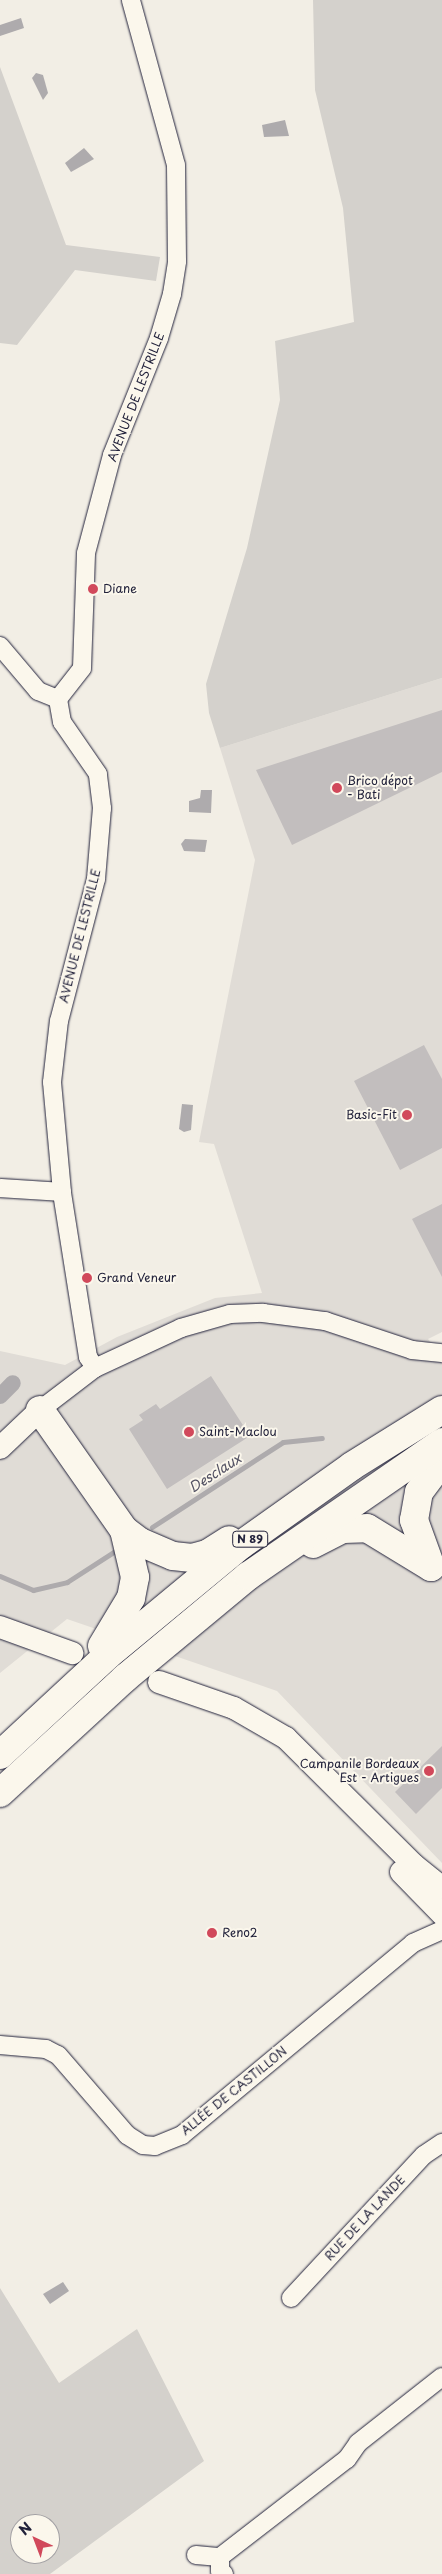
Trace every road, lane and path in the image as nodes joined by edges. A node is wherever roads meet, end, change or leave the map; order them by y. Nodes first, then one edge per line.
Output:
1 (131, 0) edge
2 (0, 646) edge
3 (58, 699) junction
4 (0, 1188) edge
5 (62, 1192) junction
6 (442, 1353) edge
7 (95, 1368) junction
8 (442, 1399) edge
9 (40, 1410) junction
10 (442, 1410) edge
11 (442, 1442) edge
12 (0, 1448) edge
13 (442, 1462) edge
14 (124, 1530) junction
15 (436, 1572) edge
16 (0, 1628) edge
17 (72, 1653) dead end
18 (125, 1678) junction
19 (159, 1682) dead end
20 (72, 1688) junction
21 (0, 1755) edge
22 (330, 1781) junction
23 (0, 1793) edge
24 (442, 1888) edge
25 (442, 1914) edge
26 (442, 1930) edge
27 (0, 2045) edge
28 (442, 2143) edge
29 (291, 2298) dead end
30 (442, 2377) edge
31 (196, 2555) dead end
32 (222, 2565) edge

1 - 3 street, AVENUE DE LESTRILLE
2 - 3 street
3 - 5 street, AVENUE DE LESTRILLE
4 - 5 street
5 - 7 street, AVENUE DE LESTRILLE
6 - 7 street
7 - 9 street
8 - 14 highway
9 - 12 street
9 - 14 highway
10 - 20 highway, N 89
11 - 18 highway, N 89
13 - 15 highway
14 - 20 highway
15 - 18 highway
16 - 17 street
18 - 23 highway, N 89
19 - 22 street
20 - 21 highway, N 89
22 - 24 street
22 - 25 street
26 - 27 street, ALLÉE DE CASTILLON
28 - 29 street, RUE DE LA LANDE
30 - 32 street
31 - 32 street

